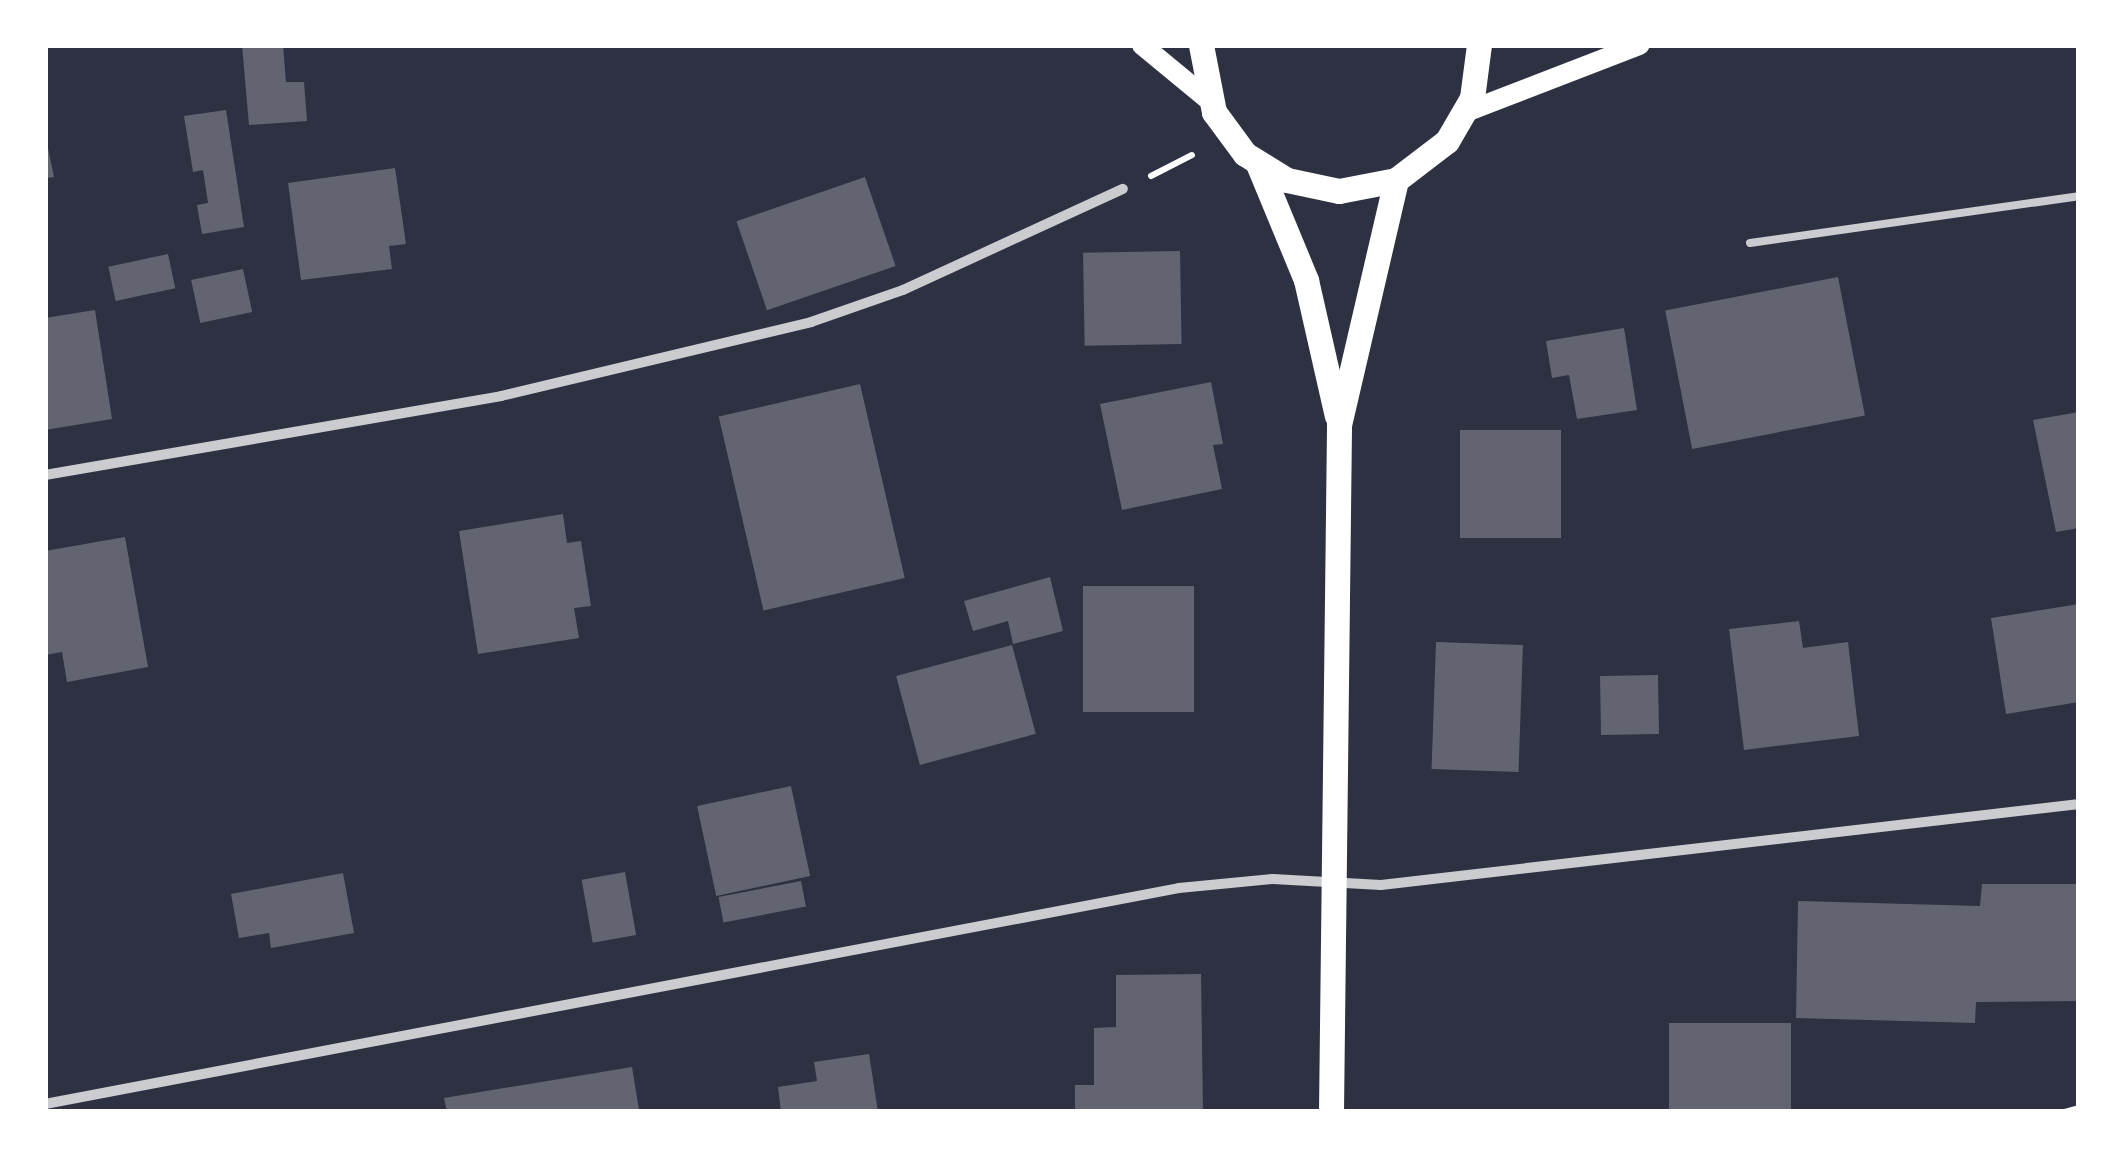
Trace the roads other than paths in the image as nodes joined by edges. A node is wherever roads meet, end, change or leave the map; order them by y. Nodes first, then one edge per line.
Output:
1 (1142, 45) edge
2 (1200, 45) edge
3 (1479, 45) edge
4 (1640, 45) edge
5 (1210, 101) junction
6 (1466, 112) junction
7 (1258, 164) junction
8 (1396, 180) junction
9 (1123, 189) dead end
10 (2079, 196) edge
11 (1750, 244) dead end
12 (1339, 425) junction
13 (45, 475) edge
14 (2079, 804) edge
15 (1331, 882) junction
16 (45, 1104) edge
17 (1330, 1112) edge

1 - 5 main road
2 - 5 main road
3 - 6 main road
4 - 6 main road
5 - 7 main road
6 - 8 main road
7 - 8 main road
7 - 12 main road
8 - 12 main road
9 - 13 street
10 - 11 lane
12 - 15 main road
14 - 15 street
15 - 16 street
15 - 17 main road

